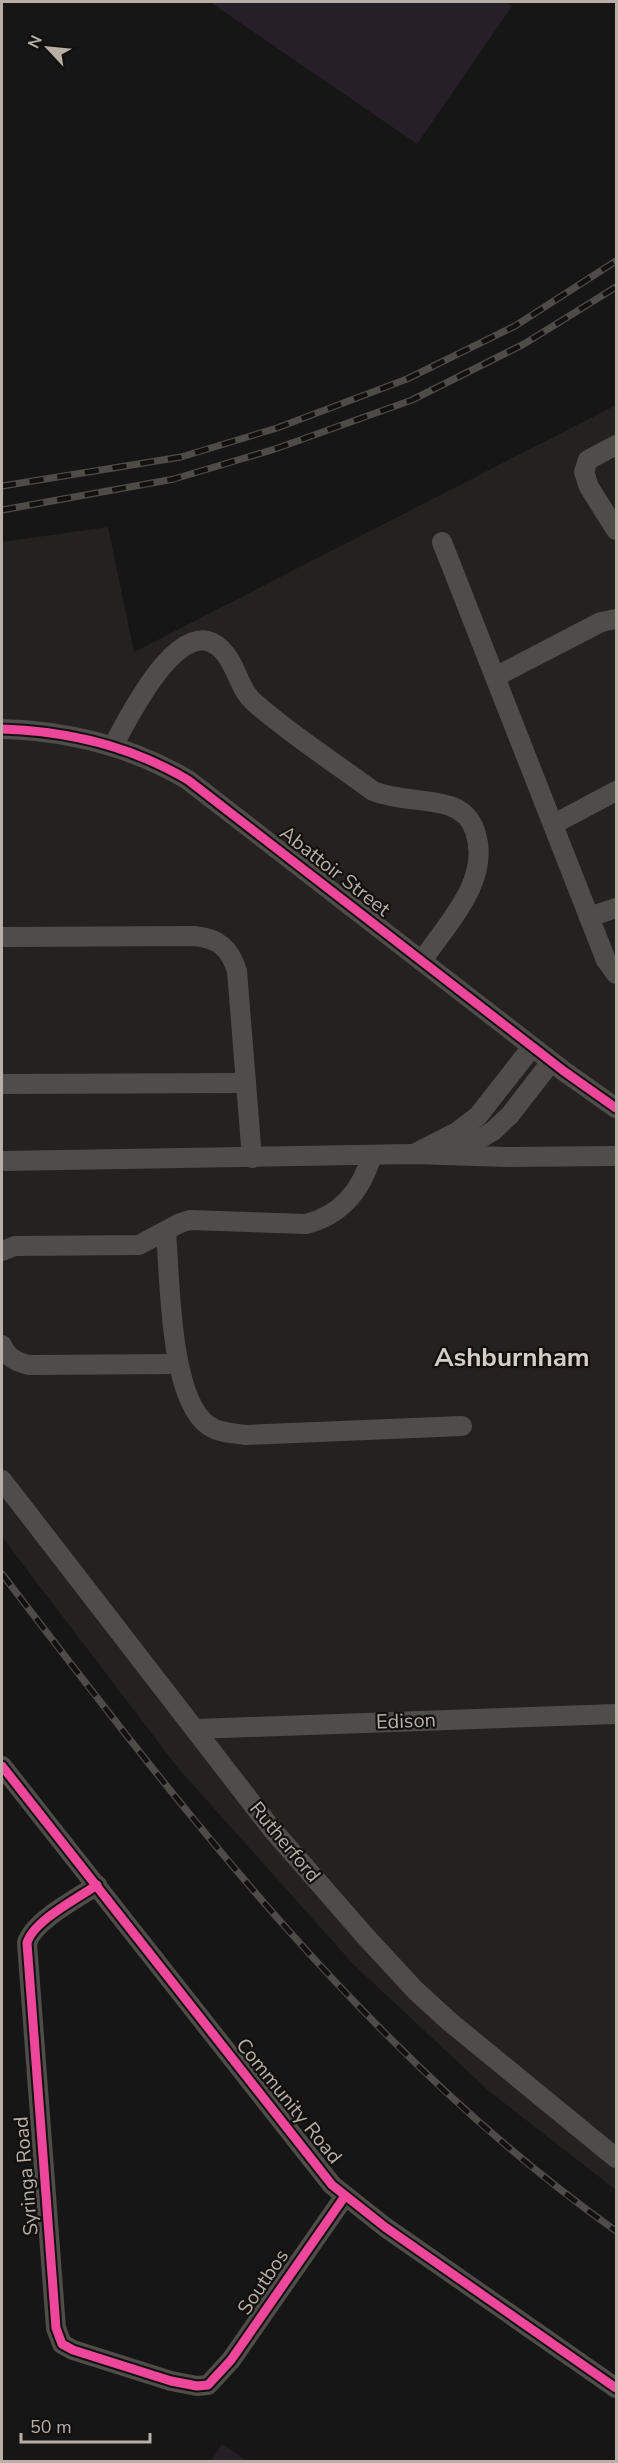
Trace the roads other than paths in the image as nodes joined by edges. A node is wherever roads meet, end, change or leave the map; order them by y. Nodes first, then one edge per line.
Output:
1 (616, 445) edge
2 (616, 529) edge
3 (442, 542) dead end
4 (616, 619) edge
5 (495, 677) junction
6 (2, 729) edge
7 (113, 746) junction
8 (616, 791) edge
9 (554, 824) junction
10 (616, 908) edge
11 (589, 917) junction
12 (2, 937) edge
13 (422, 961) junction
14 (616, 974) edge
15 (532, 1047) junction
16 (551, 1062) junction
17 (246, 1083) junction
18 (2, 1084) edge
19 (616, 1108) edge
20 (413, 1154) junction
21 (372, 1155) junction
22 (453, 1155) junction
23 (616, 1156) edge
24 (252, 1158) junction
25 (2, 1161) edge
26 (166, 1232) junction
27 (2, 1251) edge
28 (2, 1345) edge
29 (177, 1364) junction
30 (462, 1426) dead end
31 (2, 1480) edge
32 (616, 1714) edge
33 (196, 1729) junction
34 (2, 1766) edge
35 (97, 1885) junction
36 (616, 2158) edge
37 (345, 2196) junction
38 (208, 2385) joint
39 (616, 2388) edge

1 - 2 street
3 - 5 street
4 - 5 street
5 - 9 street
6 - 7 street, Abattoir Street
7 - 13 street, Abattoir Street
7 - 13 street
8 - 9 street
9 - 11 street
10 - 11 street
11 - 14 street
12 - 17 street
13 - 15 street, Abattoir Street
15 - 16 street, Abattoir Street
15 - 20 street
16 - 19 street, Abattoir Street
16 - 22 street
17 - 18 street
17 - 24 street
20 - 21 street
20 - 22 street
21 - 24 street
21 - 26 street
22 - 23 street
24 - 25 street
26 - 27 street
26 - 29 street
28 - 29 street
29 - 30 street
31 - 33 street, Rutherford
32 - 33 street, Edison
33 - 36 street, Rutherford
34 - 35 street, Community Road
35 - 37 street, Community Road
35 - 38 street, Syringa Road
37 - 38 street, Soutbos
37 - 39 street, Community Road

